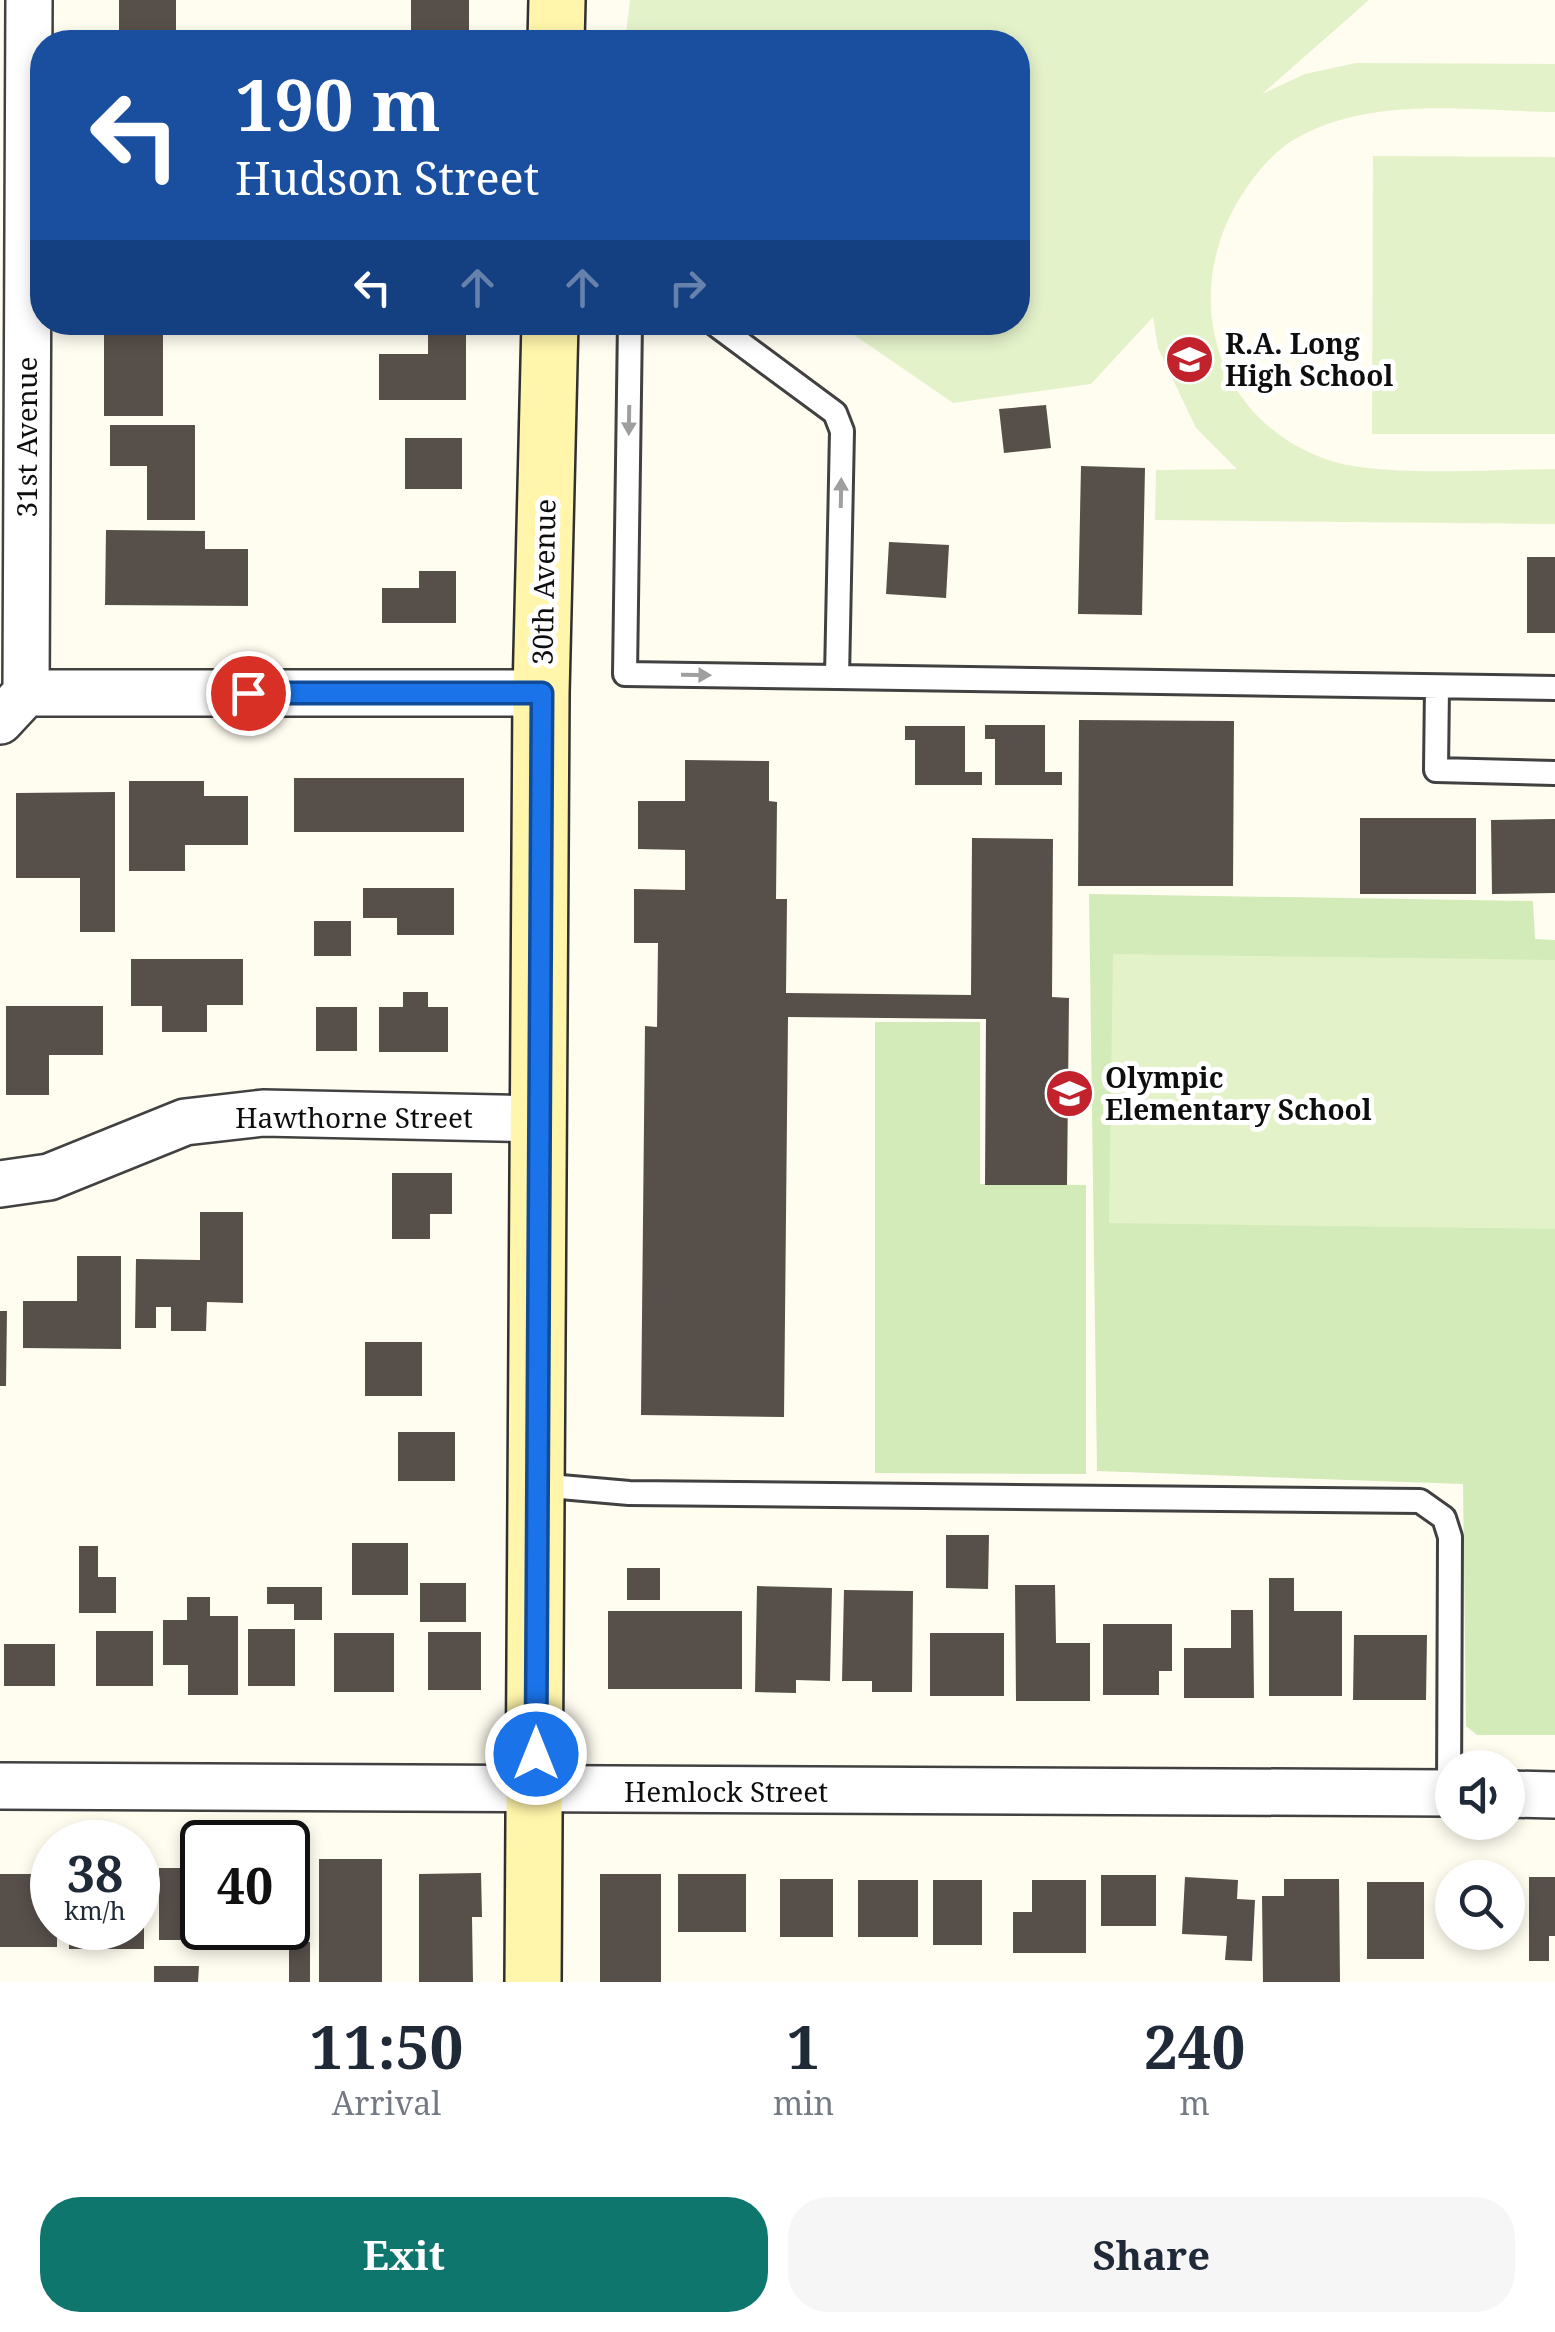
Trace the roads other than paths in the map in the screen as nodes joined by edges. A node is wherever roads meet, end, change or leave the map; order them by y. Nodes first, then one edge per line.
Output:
1 (29, 0) edge
2 (556, 0) edge
3 (556, 30) edge
4 (14, 284) edge
5 (550, 335) edge
6 (630, 335) edge
7 (730, 335) edge
8 (837, 677) junction
9 (1437, 686) junction
10 (1555, 688) edge
11 (542, 693) junction
12 (13, 707) edge
13 (1555, 773) edge
14 (540, 1118) junction
15 (0, 1184) edge
16 (538, 1485) junction
17 (1451, 1750) edge
18 (0, 1786) edge
19 (536, 1792) junction
20 (1435, 1793) edge
21 (1525, 1794) edge
22 (1555, 1794) edge
23 (533, 1982) edge

1 - 4 street, 31st Avenue
2 - 3 street
4 - 12 street, 31st Avenue
5 - 11 street, 30th Avenue
6 -> 8 lane
8 -> 7 lane
8 - 9 lane
9 - 10 lane
9 - 13 lane
11 - 12 street
11 - 14 street, 30th Avenue
14 - 15 street, Hawthorne Street
14 - 16 street, 30th Avenue
16 - 17 lane
16 - 19 street, 30th Avenue
18 - 19 street, Hemlock Street
19 - 20 street, Hemlock Street
19 - 23 street, 30th Avenue
21 - 22 street

